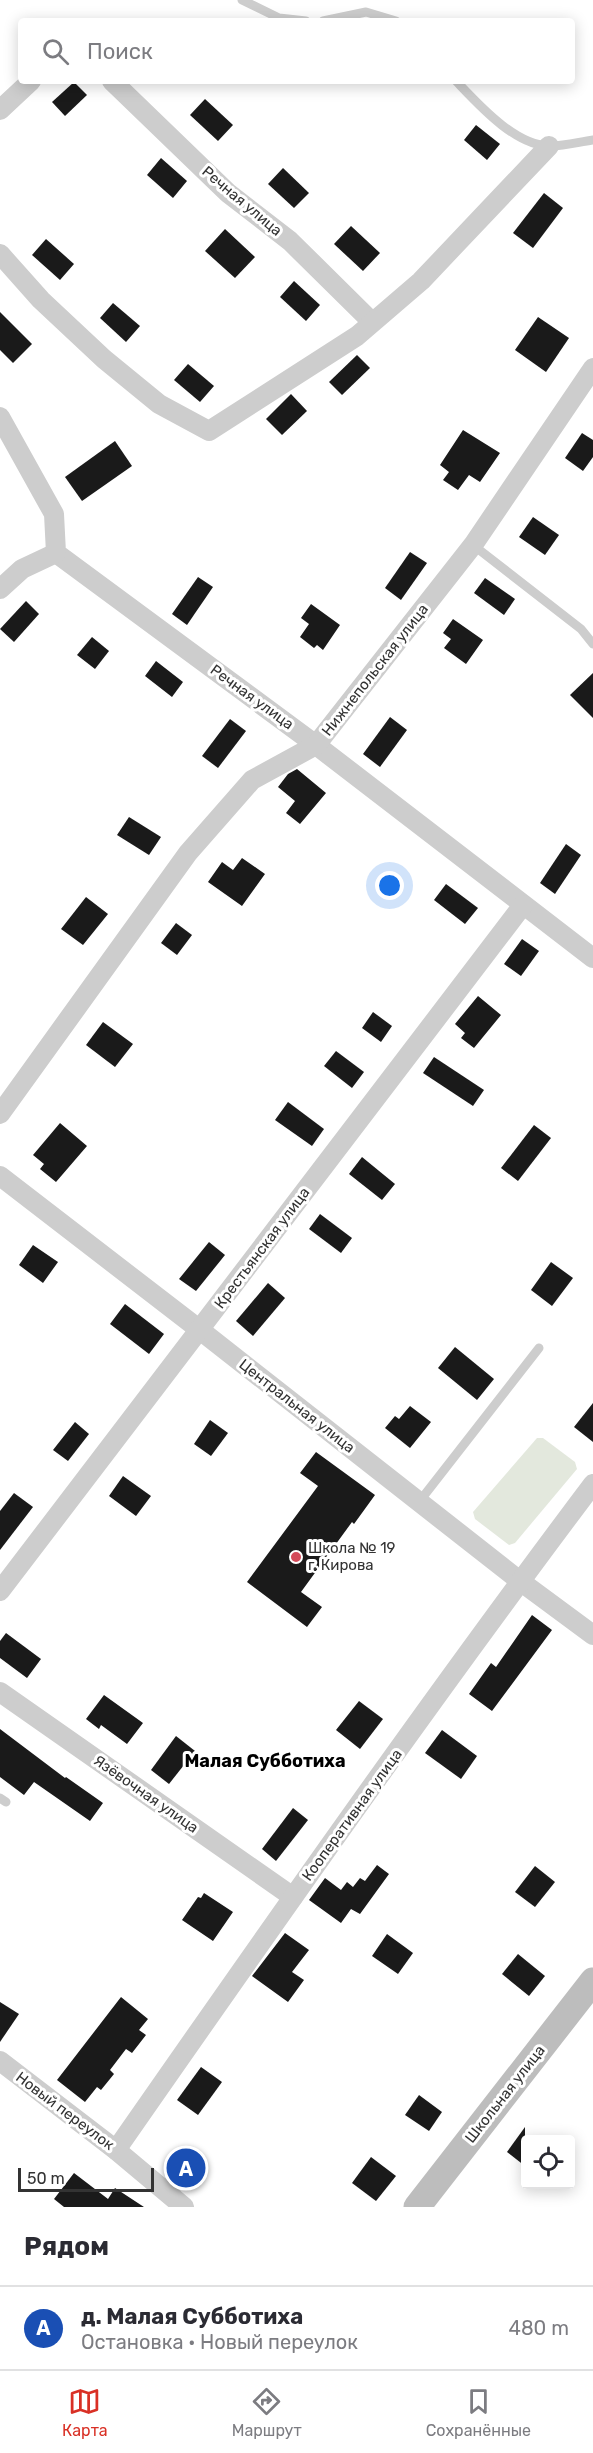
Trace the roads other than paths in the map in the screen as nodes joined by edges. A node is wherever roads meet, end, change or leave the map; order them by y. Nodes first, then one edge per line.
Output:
1 (242, 0) edge
2 (279, 18) edge
3 (337, 18) edge
4 (386, 18) edge
5 (29, 84) edge
6 (115, 84) edge
7 (459, 84) edge
8 (0, 110) edge
9 (593, 140) edge
10 (549, 146) junction
11 (0, 254) edge
12 (372, 322) junction
13 (593, 368) edge
14 (0, 417) edge
15 (473, 545) junction
16 (56, 553) junction
17 (0, 589) edge
18 (593, 644) edge
19 (316, 745) junction
20 (523, 905) junction
21 (593, 958) edge
22 (0, 1114) edge
23 (0, 1176) edge
24 (200, 1330) junction
25 (539, 1348) dead end
26 (593, 1484) edge
27 (419, 1502) junction
28 (520, 1581) junction
29 (0, 1591) edge
30 (593, 1635) edge
31 (0, 1692) edge
32 (293, 1897) junction
33 (593, 1981) edge
34 (0, 2061) edge
35 (116, 2150) junction
36 (184, 2207) edge
37 (417, 2207) edge

1 - 2 lane
3 - 4 lane
5 - 8 street
6 - 12 street, Речная улица
7 - 10 lane
9 - 10 lane
10 - 12 street
11 - 12 street
13 - 15 street, Нижнепольская улица
14 - 16 street
15 - 18 lane
15 - 19 street, Нижнепольская улица
16 - 17 street
16 - 19 street, Речная улица
19 - 20 street, Речная улица
19 - 22 street, Нижнепольская улица
20 - 21 street, Речная улица
20 - 24 street, Крестьянская улица
23 - 24 street, Центральная улица
24 - 27 street, Центральная улица
24 - 29 street, Крестьянская улица
25 - 27 lane
26 - 28 street, Кооперативная улица
27 - 28 street, Центральная улица
28 - 30 street, Центральная улица
28 - 32 street, Кооперативная улица
31 - 32 street, Язёвочная улица
32 - 35 street, Кооперативная улица
33 - 37 street, Школьная улица
34 - 35 street, Новый переулок
35 - 36 street, Новый переулок

